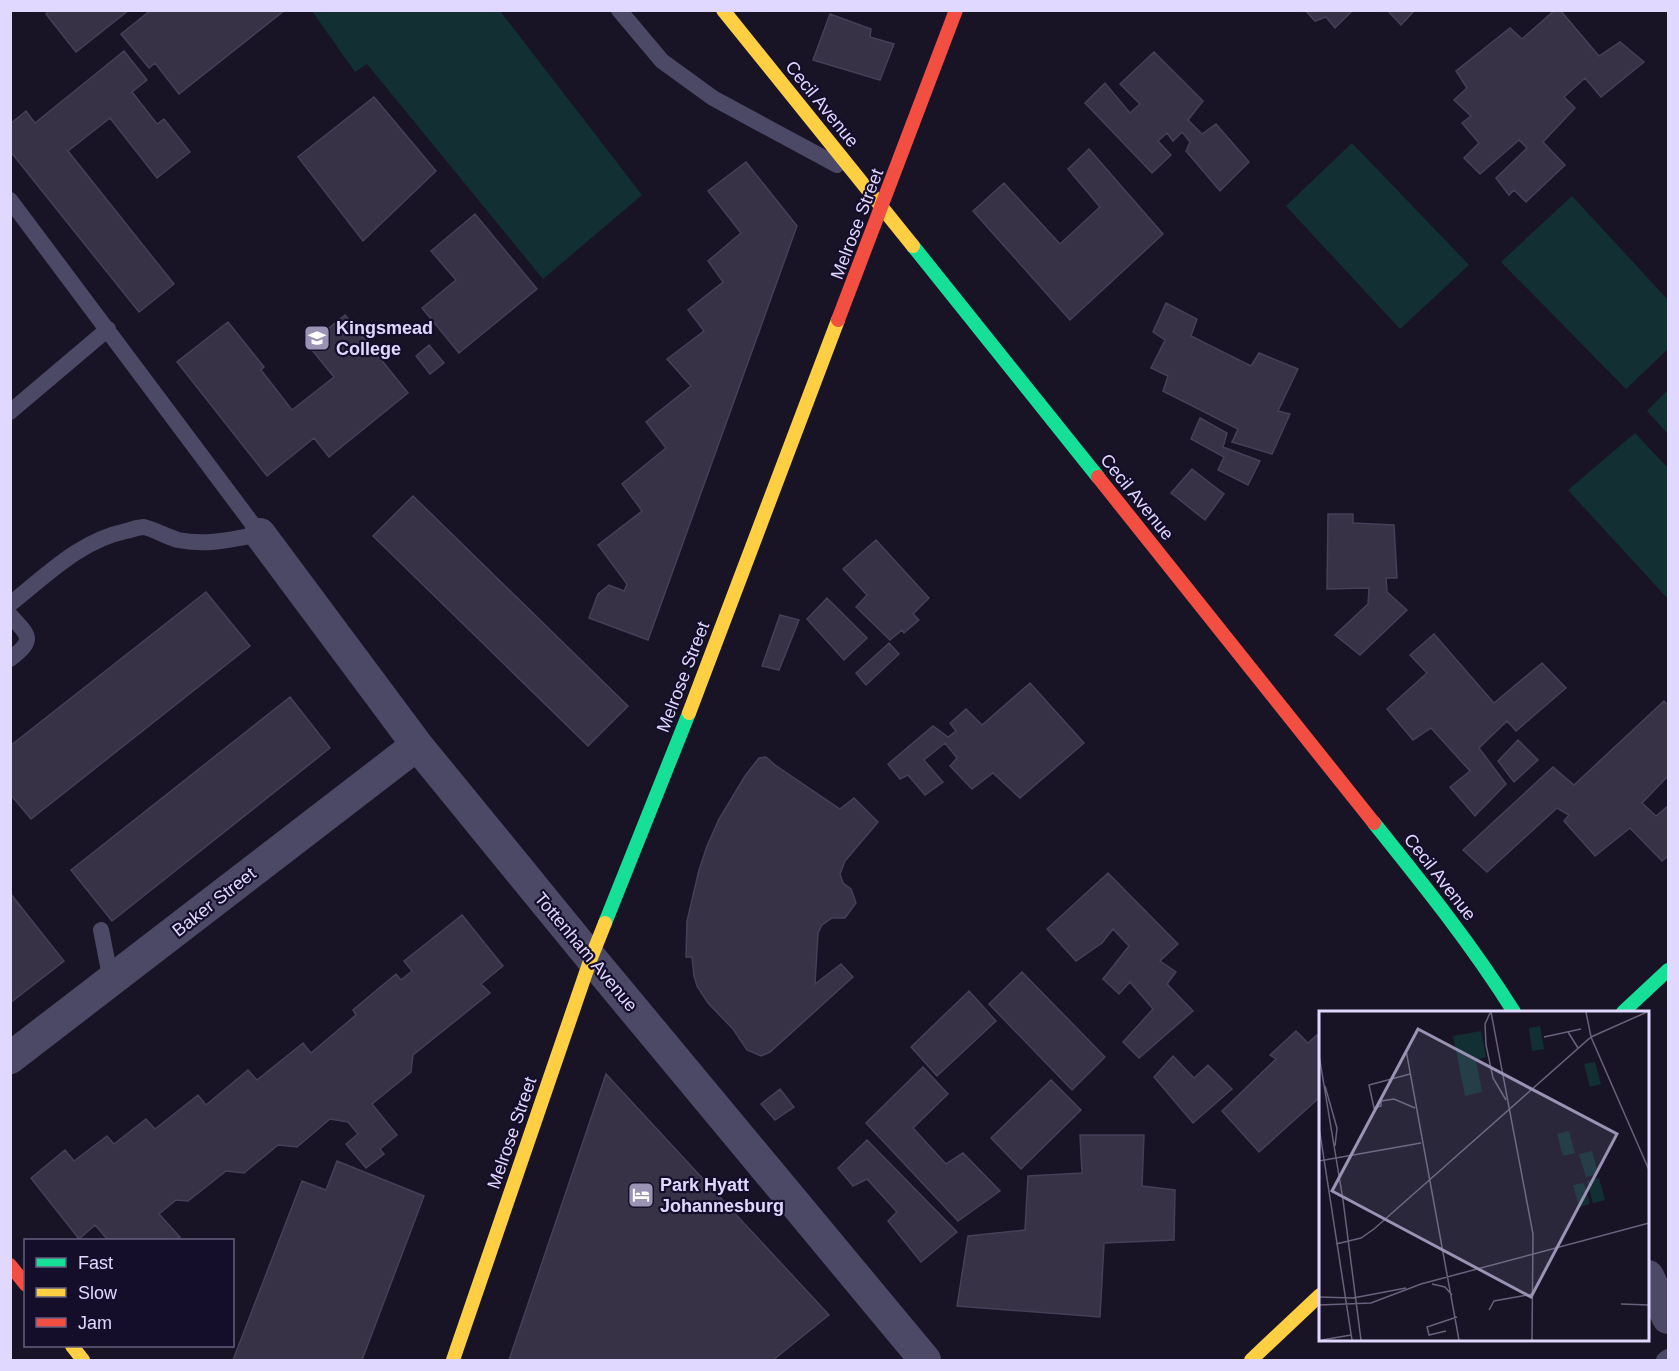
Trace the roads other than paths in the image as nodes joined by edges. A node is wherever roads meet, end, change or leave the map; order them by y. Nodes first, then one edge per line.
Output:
1 (619, 10) edge
2 (723, 10) edge
3 (956, 10) edge
4 (857, 176) junction
5 (13, 204) edge
6 (882, 207) junction
7 (108, 329) junction
8 (10, 412) edge
9 (260, 534) junction
10 (10, 604) edge
11 (10, 615) edge
12 (10, 659) edge
13 (417, 746) junction
14 (102, 930) dead end
15 (591, 958) junction
16 (1668, 970) edge
17 (111, 981) junction
18 (1513, 1011) edge
19 (1624, 1011) edge
20 (10, 1058) edge
21 (10, 1265) edge
22 (1649, 1280) edge
23 (24, 1282) edge
24 (1319, 1296) edge
25 (1668, 1318) edge
26 (73, 1347) edge
27 (1668, 1357) edge
28 (83, 1360) edge
29 (453, 1360) edge
30 (925, 1360) edge
31 (1251, 1360) edge
32 (1664, 1360) edge

1 - 4 lane
2 - 4 street, Cecil Avenue
3 - 6 street, Melrose Street
4 - 6 street, Cecil Avenue
5 - 7 lane
6 - 15 street, Melrose Street
6 - 18 street, Cecil Avenue
7 - 8 lane
7 - 9 lane
9 - 10 lane
9 - 13 street, Tottenham Avenue
11 - 12 lane
13 - 15 street, Tottenham Avenue
13 - 17 street, Baker Street
14 - 17 lane
15 - 29 street, Melrose Street
15 - 30 street, Tottenham Avenue
16 - 19 street
17 - 20 street, Baker Street
21 - 23 street
22 - 25 street
24 - 31 street
26 - 28 street
27 - 32 lane

